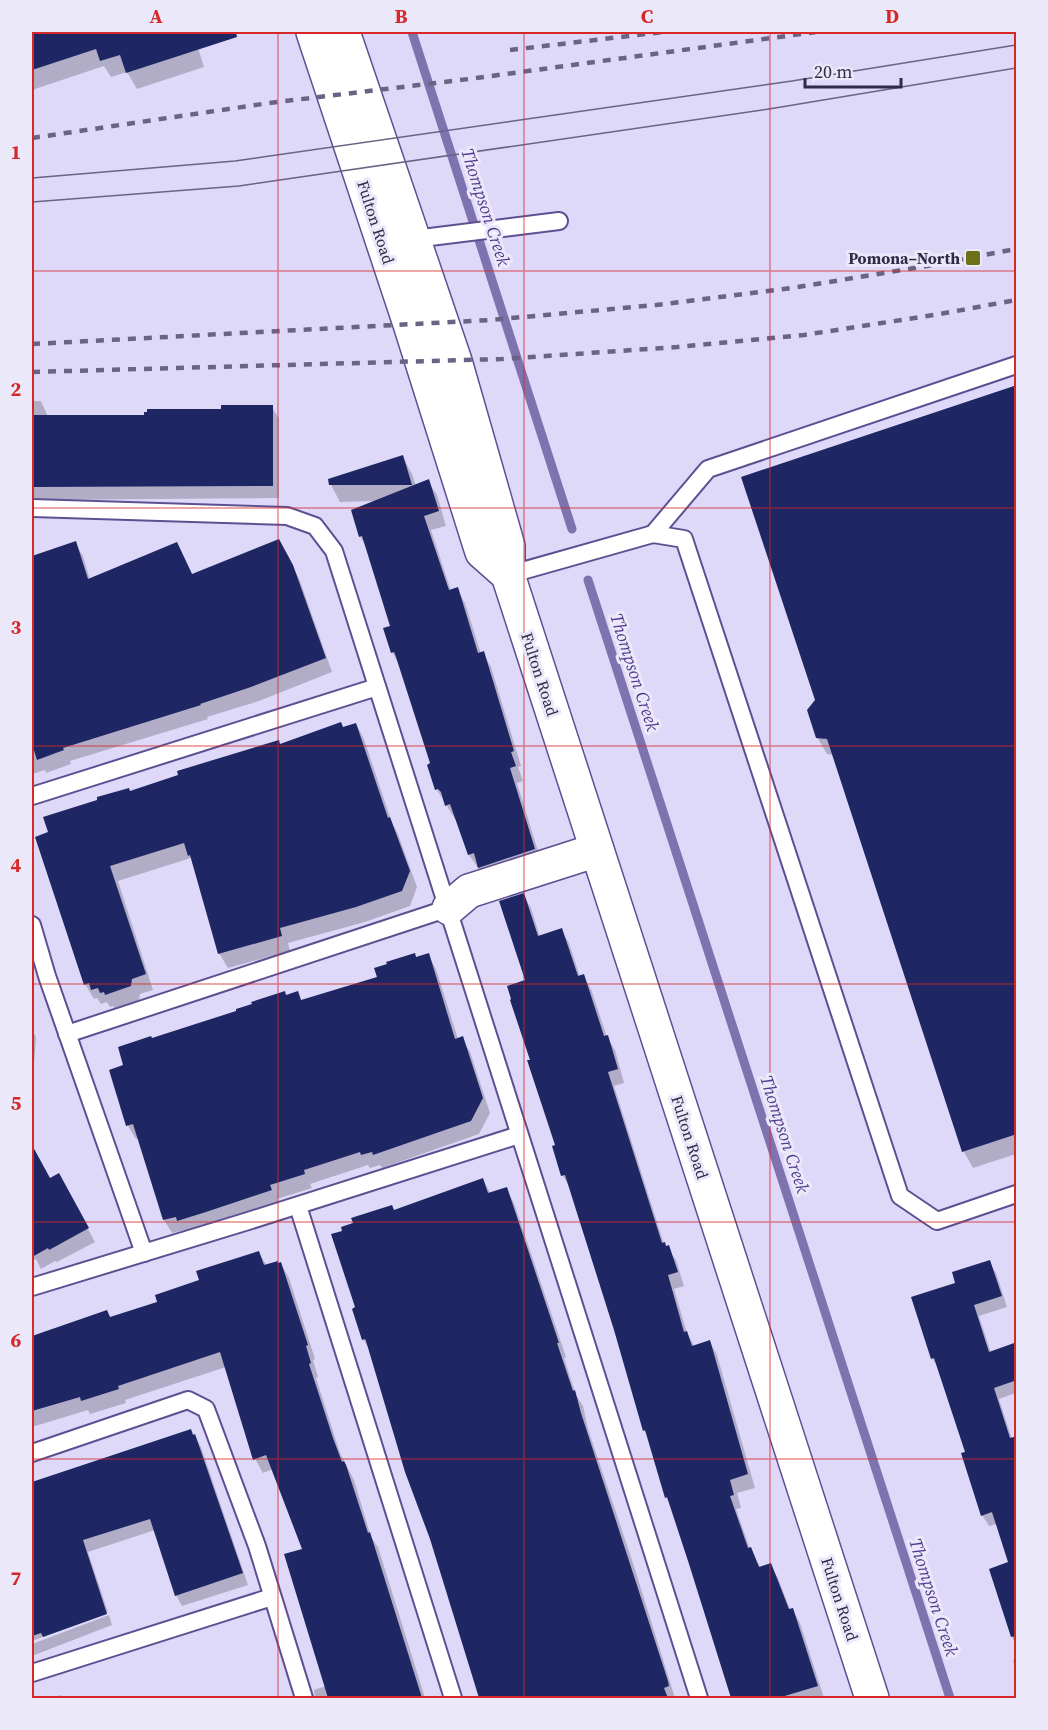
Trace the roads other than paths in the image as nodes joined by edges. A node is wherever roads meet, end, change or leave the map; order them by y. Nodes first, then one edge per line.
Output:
1 (313, 32) edge
2 (343, 32) edge
3 (559, 221) dead end
4 (426, 238) junction
5 (1017, 365) edge
6 (32, 508) edge
7 (653, 534) junction
8 (508, 575) junction
9 (377, 687) junction
10 (32, 796) edge
11 (597, 850) junction
12 (449, 908) junction
13 (32, 926) edge
14 (39, 976) edge
15 (67, 1034) junction
16 (519, 1135) junction
17 (1017, 1194) edge
18 (298, 1206) junction
19 (144, 1253) junction
20 (32, 1287) edge
21 (32, 1453) edge
22 (272, 1597) junction
23 (32, 1673) edge
24 (304, 1698) edge
25 (453, 1698) edge
26 (699, 1698) edge
27 (872, 1698) edge

1 - 8 street, Fulton Road
2 - 4 street, Fulton Road
3 - 4 lane
4 - 8 street, Fulton Road
5 - 7 lane
6 - 9 lane
7 - 8 lane
7 - 17 lane
8 - 11 street, Fulton Road
9 - 10 lane
9 - 12 lane
11 - 12 street
11 - 27 street, Fulton Road
12 - 15 lane
12 - 16 lane
13 - 14 lane
14 - 15 lane
15 - 19 lane
16 - 18 lane
16 - 26 lane
18 - 19 lane
18 - 25 lane
19 - 20 lane
21 - 22 lane
22 - 23 lane
22 - 24 lane

